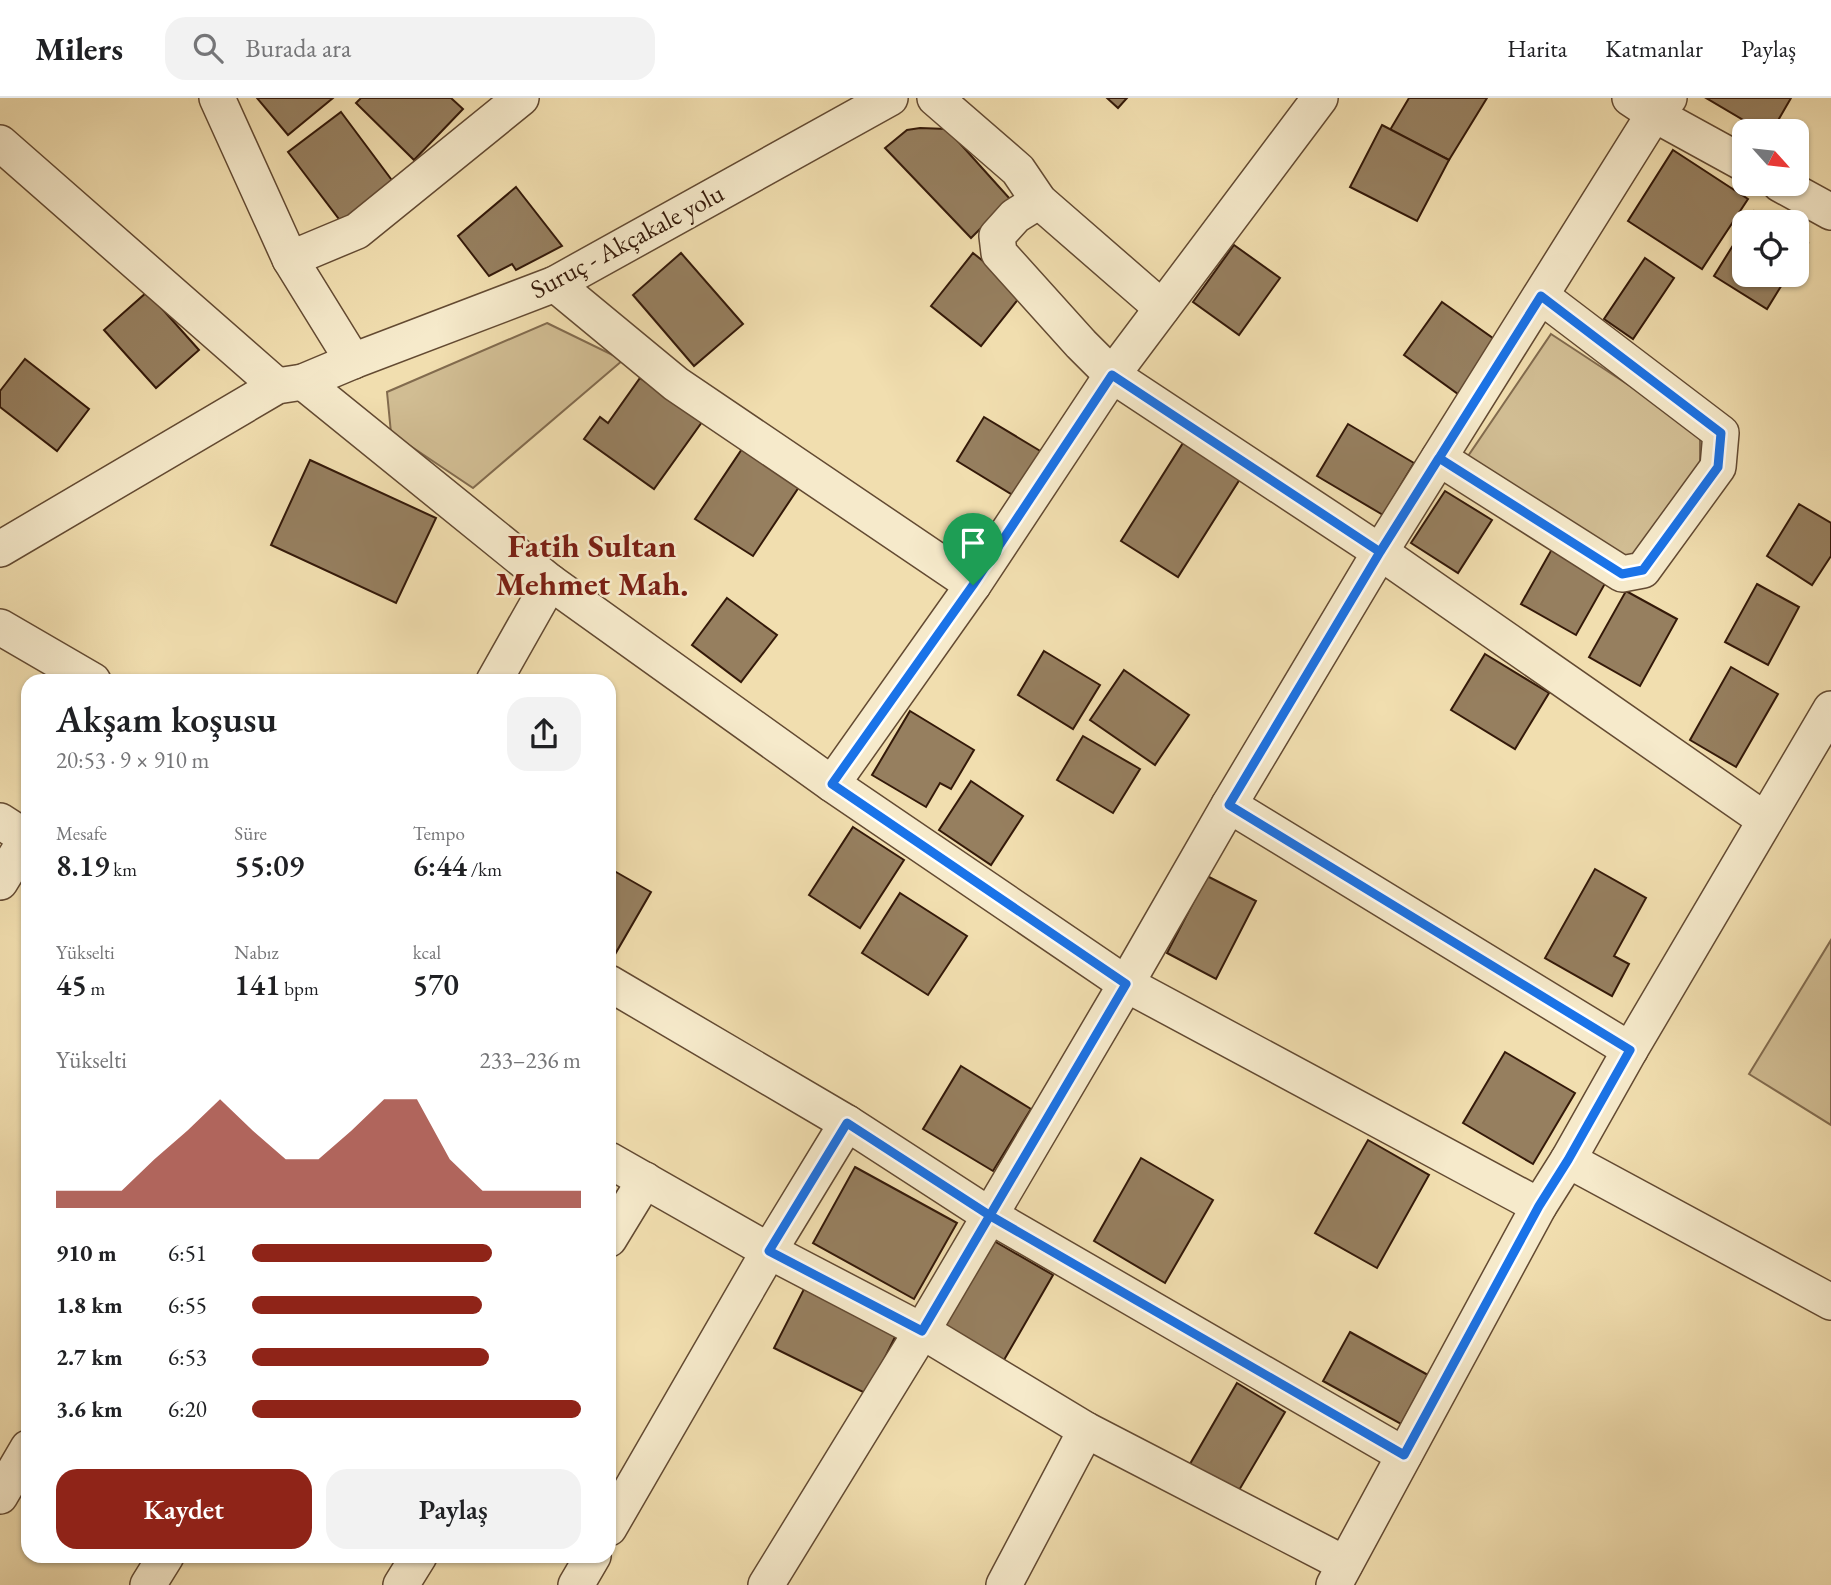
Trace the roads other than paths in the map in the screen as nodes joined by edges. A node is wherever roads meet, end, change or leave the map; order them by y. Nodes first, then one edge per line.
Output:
1 (217, 98) edge
2 (521, 98) edge
3 (890, 98) edge
4 (935, 98) edge
5 (1320, 98) edge
6 (1651, 103) edge
7 (0, 143) edge
8 (1732, 156) edge
9 (1802, 196) edge
10 (1039, 201) junction
11 (1831, 212) edge
12 (290, 259) junction
13 (555, 284) junction
14 (1541, 296) junction
15 (1162, 308) junction
16 (353, 361) junction
17 (1112, 375) junction
18 (290, 384) junction
19 (1439, 458) junction
20 (0, 550) edge
21 (1380, 552) junction
22 (550, 582) junction
23 (973, 585) junction
24 (0, 627) edge
25 (81, 674) edge
26 (498, 674) edge
27 (1831, 709) edge
28 (832, 784) junction
29 (1229, 805) junction
30 (1765, 820) junction
31 (18, 832) edge
32 (0, 882) edge
33 (1126, 984) junction
34 (616, 987) edge
35 (1630, 1050) junction
36 (847, 1123) junction
37 (1568, 1160) junction
38 (616, 1164) edge
39 (645, 1180) junction
40 (1539, 1206) junction
41 (989, 1215) junction
42 (616, 1228) edge
43 (769, 1251) junction
44 (1831, 1302) edge
45 (922, 1331) junction
46 (1086, 1430) junction
47 (17, 1451) edge
48 (1404, 1455) junction
49 (0, 1496) edge
50 (616, 1516) edge
51 (162, 1563) edge
52 (415, 1563) edge
53 (589, 1563) edge
54 (1340, 1575) edge
55 (148, 1585) edge
56 (401, 1585) edge
57 (576, 1585) edge
58 (766, 1585) edge
59 (1004, 1585) edge

1 - 12 street
2 - 12 street
3 - 13 street, Suruç - Akçakale yolu
4 - 10 street
5 - 15 street
6 - 8 street
6 - 14 street
7 - 18 street
9 - 11 street
10 - 15 street
10 - 17 street
12 - 16 street
13 - 16 street, Suruç - Akçakale yolu
13 - 23 street
14 - 19 street
14 - 19 street
15 - 17 street
16 - 18 street, Suruç - Akçakale yolu
17 - 21 street
17 - 23 street
18 - 20 street, Suruç - Akçakale yolu
18 - 22 street
19 - 21 street
21 - 29 street
21 - 30 street
22 - 26 street
22 - 28 street
23 - 28 street
24 - 25 street
27 - 30 street
28 - 33 street
29 - 33 street
29 - 35 street
30 - 35 street
31 - 32 street
33 - 40 street
33 - 41 street
34 - 36 street
35 - 37 street
36 - 41 street
36 - 43 street
37 - 40 street
37 - 44 street
38 - 39 street
39 - 42 street
39 - 43 street
40 - 48 street
41 - 45 street
41 - 48 street
43 - 45 street
43 - 50 street
45 - 46 street
45 - 58 street
46 - 54 street
46 - 59 street
47 - 49 street
48 - 54 street
51 - 55 street
52 - 56 street
53 - 57 street

